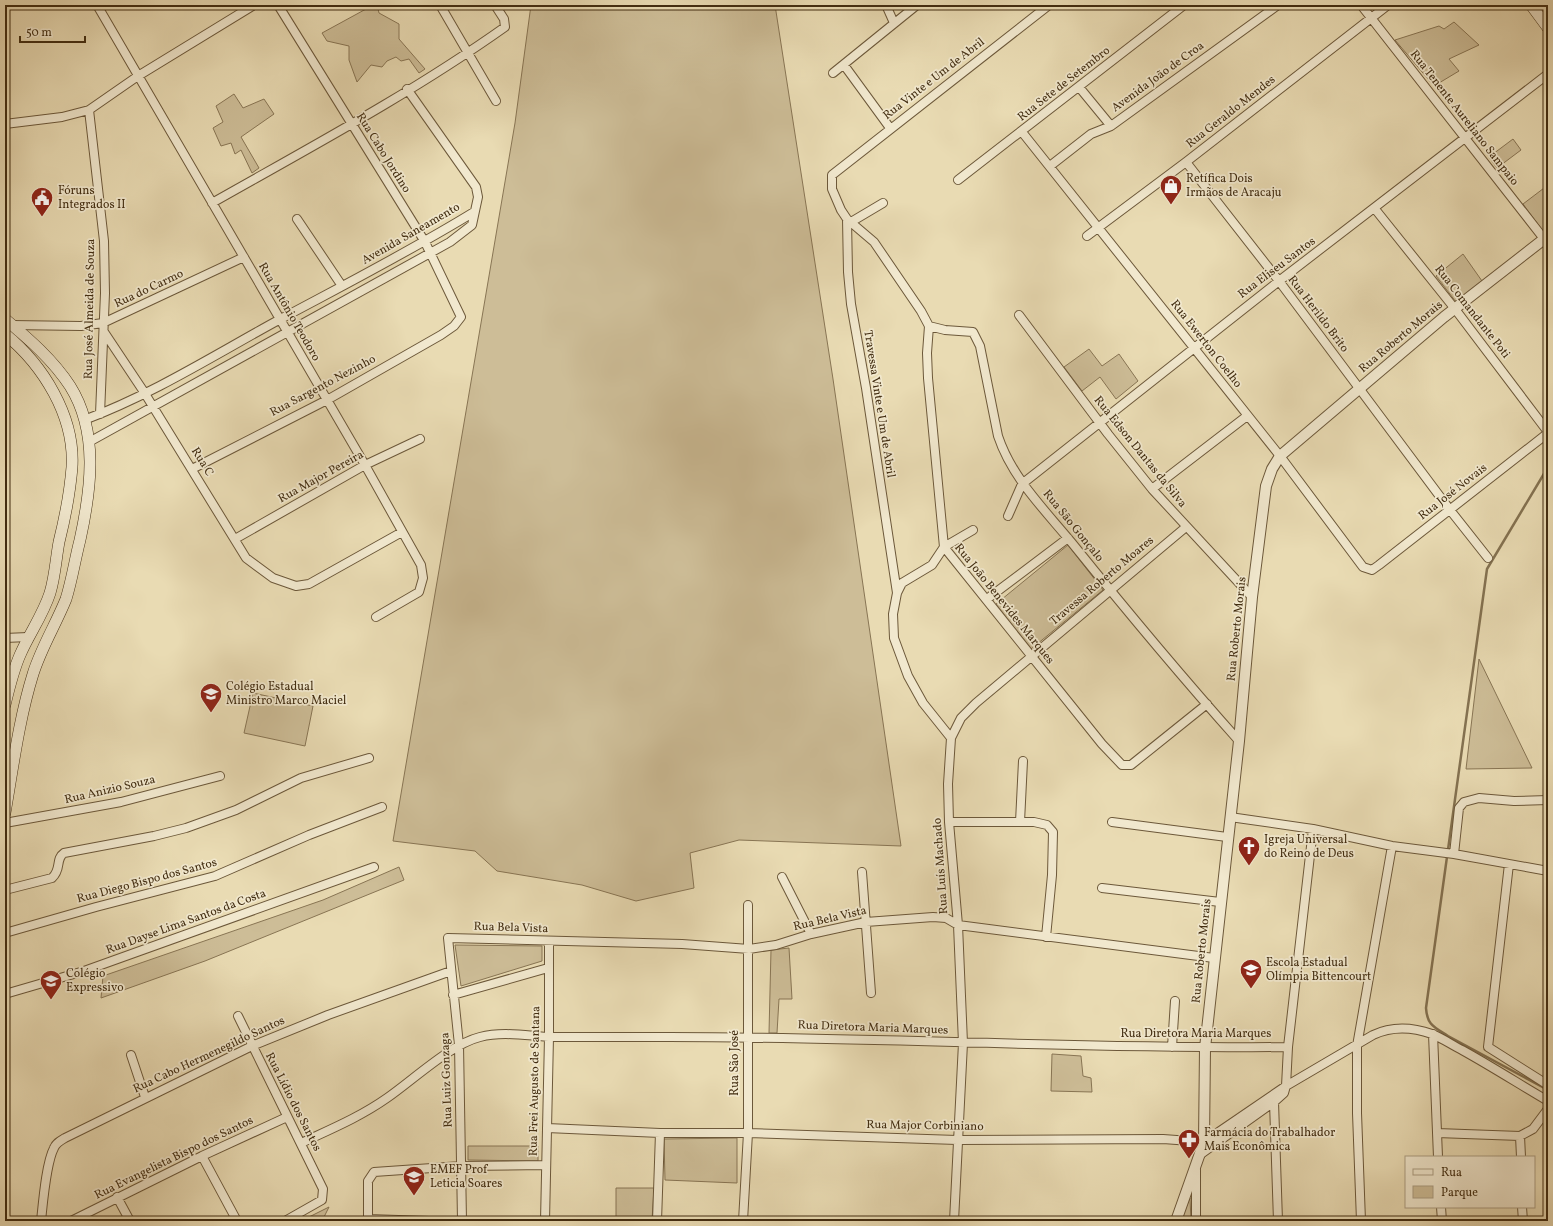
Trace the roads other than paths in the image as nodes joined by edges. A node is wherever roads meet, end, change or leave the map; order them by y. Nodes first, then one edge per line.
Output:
1 (97, 5) edge
2 (254, 5) edge
3 (278, 5) edge
4 (440, 5) edge
5 (495, 5) edge
6 (886, 5) edge
7 (916, 5) edge
8 (1049, 5) edge
9 (1184, 5) edge
10 (1278, 5) edge
11 (1361, 5) edge
12 (1388, 5) edge
13 (1531, 5) edge
14 (1371, 19) junction
15 (894, 23) junction
16 (1548, 28) edge
17 (468, 53) junction
18 (844, 65) junction
19 (832, 73) dead end
20 (1548, 74) edge
21 (138, 76) junction
22 (1079, 87) junction
23 (407, 89) junction
24 (496, 101) dead end
25 (89, 110) junction
26 (5, 124) edge
27 (351, 124) junction
28 (1111, 126) junction
29 (890, 128) junction
30 (1022, 132) junction
31 (1465, 138) junction
32 (1186, 162) junction
33 (1050, 166) junction
34 (958, 180) dead end
35 (212, 203) junction
36 (883, 203) dead end
37 (1375, 209) junction
38 (474, 212) junction
39 (298, 219) dead end
40 (849, 220) junction
41 (1098, 228) junction
42 (1087, 236) dead end
43 (1547, 240) edge
44 (425, 242) junction
45 (431, 253) junction
46 (244, 257) junction
47 (1279, 281) junction
48 (342, 286) junction
49 (1455, 309) junction
50 (1019, 315) dead end
51 (461, 317) joint
52 (280, 320) junction
53 (9, 322) edge
54 (929, 326) junction
55 (103, 328) junction
56 (287, 332) junction
57 (5, 334) edge
58 (1194, 348) junction
59 (207, 360) junction
60 (214, 372) junction
61 (1360, 390) junction
62 (144, 392) junction
63 (327, 400) junction
64 (153, 407) junction
65 (100, 414) junction
66 (1247, 416) junction
67 (84, 420) junction
68 (1100, 423) junction
69 (1548, 432) edge
70 (420, 439) dead end
71 (89, 442) junction
72 (1280, 456) junction
73 (366, 465) junction
74 (192, 469) junction
75 (1022, 484) junction
76 (1152, 489) junction
77 (1450, 510) junction
78 (1008, 516) dead end
79 (1186, 527) junction
80 (973, 530) dead end
81 (402, 532) junction
82 (234, 538) junction
83 (1068, 538) junction
84 (944, 547) junction
85 (1488, 558) dead end
86 (1372, 570) joint
87 (1111, 591) junction
88 (50, 592) junction
89 (897, 593) junction
90 (66, 597) junction
91 (1252, 597) junction
92 (987, 599) junction
93 (41, 614) junction
94 (376, 618) dead end
95 (56, 622) junction
96 (28, 637) junction
97 (5, 638) edge
98 (1031, 657) junction
99 (1207, 704) junction
100 (5, 705) edge
101 (951, 738) junction
102 (1239, 741) junction
103 (369, 758) dead end
104 (1023, 761) dead end
105 (220, 776) dead end
106 (1548, 800) edge
107 (382, 807) dead end
108 (5, 813) edge
109 (1230, 817) junction
110 (949, 822) junction
111 (1020, 822) junction
112 (1112, 822) dead end
113 (5, 823) edge
114 (1313, 829) junction
115 (1227, 838) junction
116 (1392, 846) junction
117 (1454, 854) junction
118 (1509, 864) junction
119 (374, 867) dead end
120 (1548, 871) edge
121 (862, 872) dead end
122 (782, 877) dead end
123 (1102, 888) dead end
124 (5, 890) edge
125 (1220, 902) junction
126 (748, 905) dead end
127 (866, 922) junction
128 (958, 925) junction
129 (5, 933) edge
130 (811, 934) junction
131 (1046, 937) junction
132 (448, 938) joint
133 (548, 942) junction
134 (749, 949) junction
135 (1214, 958) junction
136 (548, 968) junction
137 (451, 971) junction
138 (872, 993) dead end
139 (5, 994) edge
140 (453, 995) junction
141 (1175, 1001) dead end
142 (238, 1016) dead end
143 (1433, 1034) junction
144 (549, 1037) junction
145 (747, 1037) junction
146 (962, 1043) junction
147 (459, 1045) junction
148 (252, 1046) junction
149 (1357, 1046) junction
150 (1172, 1047) junction
151 (1288, 1047) junction
152 (1205, 1048) junction
153 (131, 1055) dead end
154 (1548, 1085) edge
155 (1286, 1086) junction
156 (145, 1097) junction
157 (1274, 1102) junction
158 (1548, 1102) edge
159 (1548, 1109) edge
160 (287, 1117) junction
161 (547, 1128) junction
162 (660, 1133) junction
163 (748, 1133) junction
164 (1437, 1133) junction
165 (1520, 1136) junction
166 (957, 1140) junction
167 (1204, 1142) junction
168 (301, 1143) junction
169 (1201, 1154) junction
170 (202, 1156) junction
171 (1438, 1156) edge
172 (1521, 1156) edge
173 (546, 1165) junction
174 (461, 1166) junction
175 (1196, 1168) junction
176 (117, 1197) junction
177 (1441, 1208) edge
178 (1522, 1208) edge
179 (368, 1220) edge
180 (42, 1221) edge
181 (71, 1221) edge
182 (130, 1221) edge
183 (236, 1221) edge
184 (285, 1221) edge
185 (429, 1221) edge
186 (462, 1221) edge
187 (545, 1221) edge
188 (657, 1221) edge
189 (743, 1221) edge
190 (954, 1221) edge
191 (1176, 1221) edge
192 (1196, 1221) edge
193 (1278, 1221) edge
194 (1361, 1221) edge
195 (1442, 1221) edge
196 (1523, 1221) edge

1 - 21 street, Rua Antônio Teodoro
2 - 21 street
3 - 27 street, Rua Cabo Jordino
4 - 17 street
5 - 17 street
6 - 15 street
7 - 15 street
8 - 29 street, Rua Vinte e Um de Abril
9 - 22 street, Rua Sete de Setembro
10 - 28 street, Avenida João de Croa
11 - 14 street, Rua Tenente Aureliano Sampaio
12 - 14 street, Rua Geraldo Mendes
13 - 16 main road
14 - 31 street, Rua Tenente Aureliano Sampaio
14 - 32 street, Rua Geraldo Mendes
15 - 18 street
17 - 23 street
17 - 24 street
18 - 19 street
18 - 29 street
20 - 31 street, Rua Eliseu Santos
21 - 25 street
21 - 35 street, Rua Antônio Teodoro
22 - 28 street
22 - 30 street, Rua Sete de Setembro
23 - 27 street
23 - 38 street
25 - 26 street
25 - 55 street, Rua José Almeida de Souza
27 - 35 street
27 - 44 street, Rua Cabo Jordino
28 - 33 street, Avenida João de Croa
29 - 40 street, Rua Vinte e Um de Abril
30 - 33 street, Rua Ewerton Coelho
30 - 34 street, Rua Sete de Setembro
31 - 37 street, Rua Eliseu Santos
31 - 43 street, Rua Tenente Aureliano Sampaio
32 - 41 street, Rua Geraldo Mendes
32 - 47 street, Rua Herildo Brito
33 - 41 street, Rua Ewerton Coelho
35 - 46 street, Rua Antônio Teodoro
36 - 40 street
37 - 47 street, Rua Eliseu Santos
37 - 49 street, Rua Comandante Poti
38 - 44 street, Avenida Saneamento
38 - 45 street, Avenida Saneamento
39 - 48 street
40 - 54 street
40 - 89 street, Travessa Vinte e Um de Abril
41 - 42 street, Rua Geraldo Mendes
41 - 58 street, Rua Ewerton Coelho
43 - 49 street, Rua Roberto Morais
44 - 45 street, Rua Cabo Jordino
44 - 48 street, Avenida Saneamento
45 - 51 street, Rua Cabo Jordino
45 - 56 street, Avenida Saneamento
46 - 52 street, Rua Antônio Teodoro
46 - 55 street, Rua do Carmo
47 - 58 street, Rua Eliseu Santos
47 - 61 street, Rua Herildo Brito
48 - 52 street, Avenida Saneamento
49 - 61 street, Rua Roberto Morais
49 - 69 street, Rua Comandante Poti
50 - 68 street, Rua Edson Dantas da Silva
51 - 63 street, Rua Sargento Nezinho
52 - 56 street, Rua Antônio Teodoro
52 - 59 street, Avenida Saneamento
53 - 55 street, Rua do Carmo
53 - 67 main road
54 - 75 street, Rua São Gonçalo
54 - 84 street, Rua João Benevides Marques
55 - 62 street, Rua C
55 - 65 street, Rua José Almeida de Souza
56 - 60 street, Avenida Saneamento
56 - 63 street, Rua Antônio Teodoro
57 - 88 main road
58 - 66 street, Rua Ewerton Coelho
58 - 68 street, Rua Eliseu Santos
59 - 60 street
59 - 62 street, Avenida Saneamento
60 - 64 street, Avenida Saneamento
61 - 72 street, Rua Roberto Morais
61 - 77 street, Rua Herildo Brito
62 - 64 street, Rua C
62 - 65 street, Avenida Saneamento
63 - 73 street, Rua Antônio Teodoro
63 - 74 street, Rua Sargento Nezinho
64 - 71 street, Avenida Saneamento
64 - 74 street, Rua C
65 - 67 street, Avenida Saneamento
66 - 72 street, Rua Ewerton Coelho
66 - 76 street
67 - 71 main road
68 - 75 street, Rua Eliseu Santos
68 - 76 street, Rua Edson Dantas da Silva
69 - 77 street, Rua José Novais
70 - 73 street, Rua Major Pereira
71 - 90 main road
72 - 86 street, Rua Ewerton Coelho
72 - 91 street, Rua Roberto Morais
73 - 81 street, Rua Antônio Teodoro
73 - 82 street, Rua Major Pereira
74 - 82 street, Rua C
75 - 78 street
75 - 83 street, Rua São Gonçalo
76 - 79 street, Rua Edson Dantas da Silva
77 - 85 street, Rua Herildo Brito
77 - 86 street, Rua José Novais
79 - 87 street, Travessa Roberto Moares
79 - 91 street, Rua Edson Dantas da Silva
80 - 84 street
81 - 82 street, Rua C
81 - 94 street, Rua Antônio Teodoro
83 - 87 street, Rua São Gonçalo
83 - 92 street
84 - 89 street
84 - 92 street, Rua João Benevides Marques
87 - 98 street, Travessa Roberto Moares
87 - 99 street, Rua São Gonçalo
88 - 90 main road
88 - 93 main road
89 - 101 street
90 - 95 main road
91 - 102 street, Rua Roberto Morais
92 - 98 street, Rua João Benevides Marques
93 - 95 main road
93 - 96 main road
95 - 108 main road
96 - 97 street
96 - 100 main road
98 - 99 street, Rua João Benevides Marques
98 - 101 street, Travessa Roberto Moares
99 - 102 street, Rua São Gonçalo
101 - 110 street, Rua Luís Machado
102 - 109 street, Rua Roberto Morais
103 - 124 street
104 - 111 street
105 - 113 street, Rua Anizio Souza
106 - 117 street
107 - 129 street, Rua Diego Bispo dos Santos
109 - 114 street
109 - 115 street, Rua Roberto Morais
110 - 111 street
110 - 128 street, Rua Luís Machado
111 - 131 street
112 - 115 street
114 - 116 street
114 - 151 street
115 - 125 street, Rua Roberto Morais
116 - 117 street
116 - 149 street
117 - 118 street
118 - 120 street
118 - 154 street
119 - 139 street, Rua Dayse Lima Santos da Costa
121 - 127 street
122 - 130 street
123 - 125 street
125 - 135 street, Rua Roberto Morais
126 - 134 street, Rua São José
127 - 128 street, Rua Bela Vista
127 - 130 street, Rua Bela Vista
127 - 138 street
128 - 131 street, Rua Bela Vista
128 - 146 street, Rua Luís Machado
130 - 134 street, Rua Bela Vista
131 - 135 street, Rua Bela Vista
132 - 133 street, Rua Bela Vista
132 - 137 street, Rua Luiz Gonzaga
133 - 134 street, Rua Bela Vista
133 - 136 street, Rua Frei Augusto de Santana
134 - 145 street, Rua São José
135 - 152 street, Rua Roberto Morais
136 - 140 street
136 - 144 street, Rua Frei Augusto de Santana
137 - 140 street, Rua Luiz Gonzaga
137 - 148 street, Rua Cabo Hermenegildo Santos
140 - 147 street, Rua Luiz Gonzaga
141 - 150 street
142 - 148 street, Rua Lídio dos Santos
143 - 149 street
143 - 158 street
143 - 164 street
144 - 145 street, Rua Diretora Maria Marques
144 - 147 street, Rua Diretora Maria Marques
144 - 161 street, Rua Frei Augusto de Santana
145 - 146 street, Rua Diretora Maria Marques
145 - 163 street, Rua São José
146 - 150 street, Rua Diretora Maria Marques
146 - 166 street, Rua Luís Machado
147 - 168 street, Rua Diretora Maria Marques
147 - 174 street, Rua Luiz Gonzaga
148 - 156 street, Rua Cabo Hermenegildo Santos
148 - 160 street, Rua Lídio dos Santos
149 - 155 street
149 - 194 street
150 - 152 street, Rua Diretora Maria Marques
151 - 152 street, Rua Diretora Maria Marques
151 - 155 street
152 - 167 street, Rua Roberto Morais
153 - 156 street
155 - 157 street
155 - 167 street
156 - 180 street, Rua Cabo Hermenegildo Santos
157 - 169 street
157 - 193 street
159 - 165 street
160 - 168 street, Rua Lídio dos Santos
160 - 170 street, Rua Evangelista Bispo dos Santos
161 - 162 street, Rua Major Corbiniano
161 - 173 street, Rua Frei Augusto de Santana
162 - 163 street, Rua Major Corbiniano
162 - 188 street
163 - 166 street, Rua Major Corbiniano
163 - 189 street, Rua São José
164 - 165 street
164 - 171 street
165 - 172 street
166 - 167 street, Rua Major Corbiniano
166 - 190 street, Rua Luís Machado
167 - 169 street, Rua Roberto Morais
168 - 184 street, Rua Lídio dos Santos
169 - 175 street, Rua Roberto Morais
170 - 176 street, Rua Evangelista Bispo dos Santos
170 - 183 street
173 - 174 street
173 - 187 street, Rua Frei Augusto de Santana
174 - 179 street
174 - 186 street, Rua Luiz Gonzaga
175 - 191 street, Rua Roberto Morais
175 - 192 street
176 - 181 street, Rua Evangelista Bispo dos Santos
176 - 182 street
177 - 195 street
178 - 196 street
179 - 185 street

